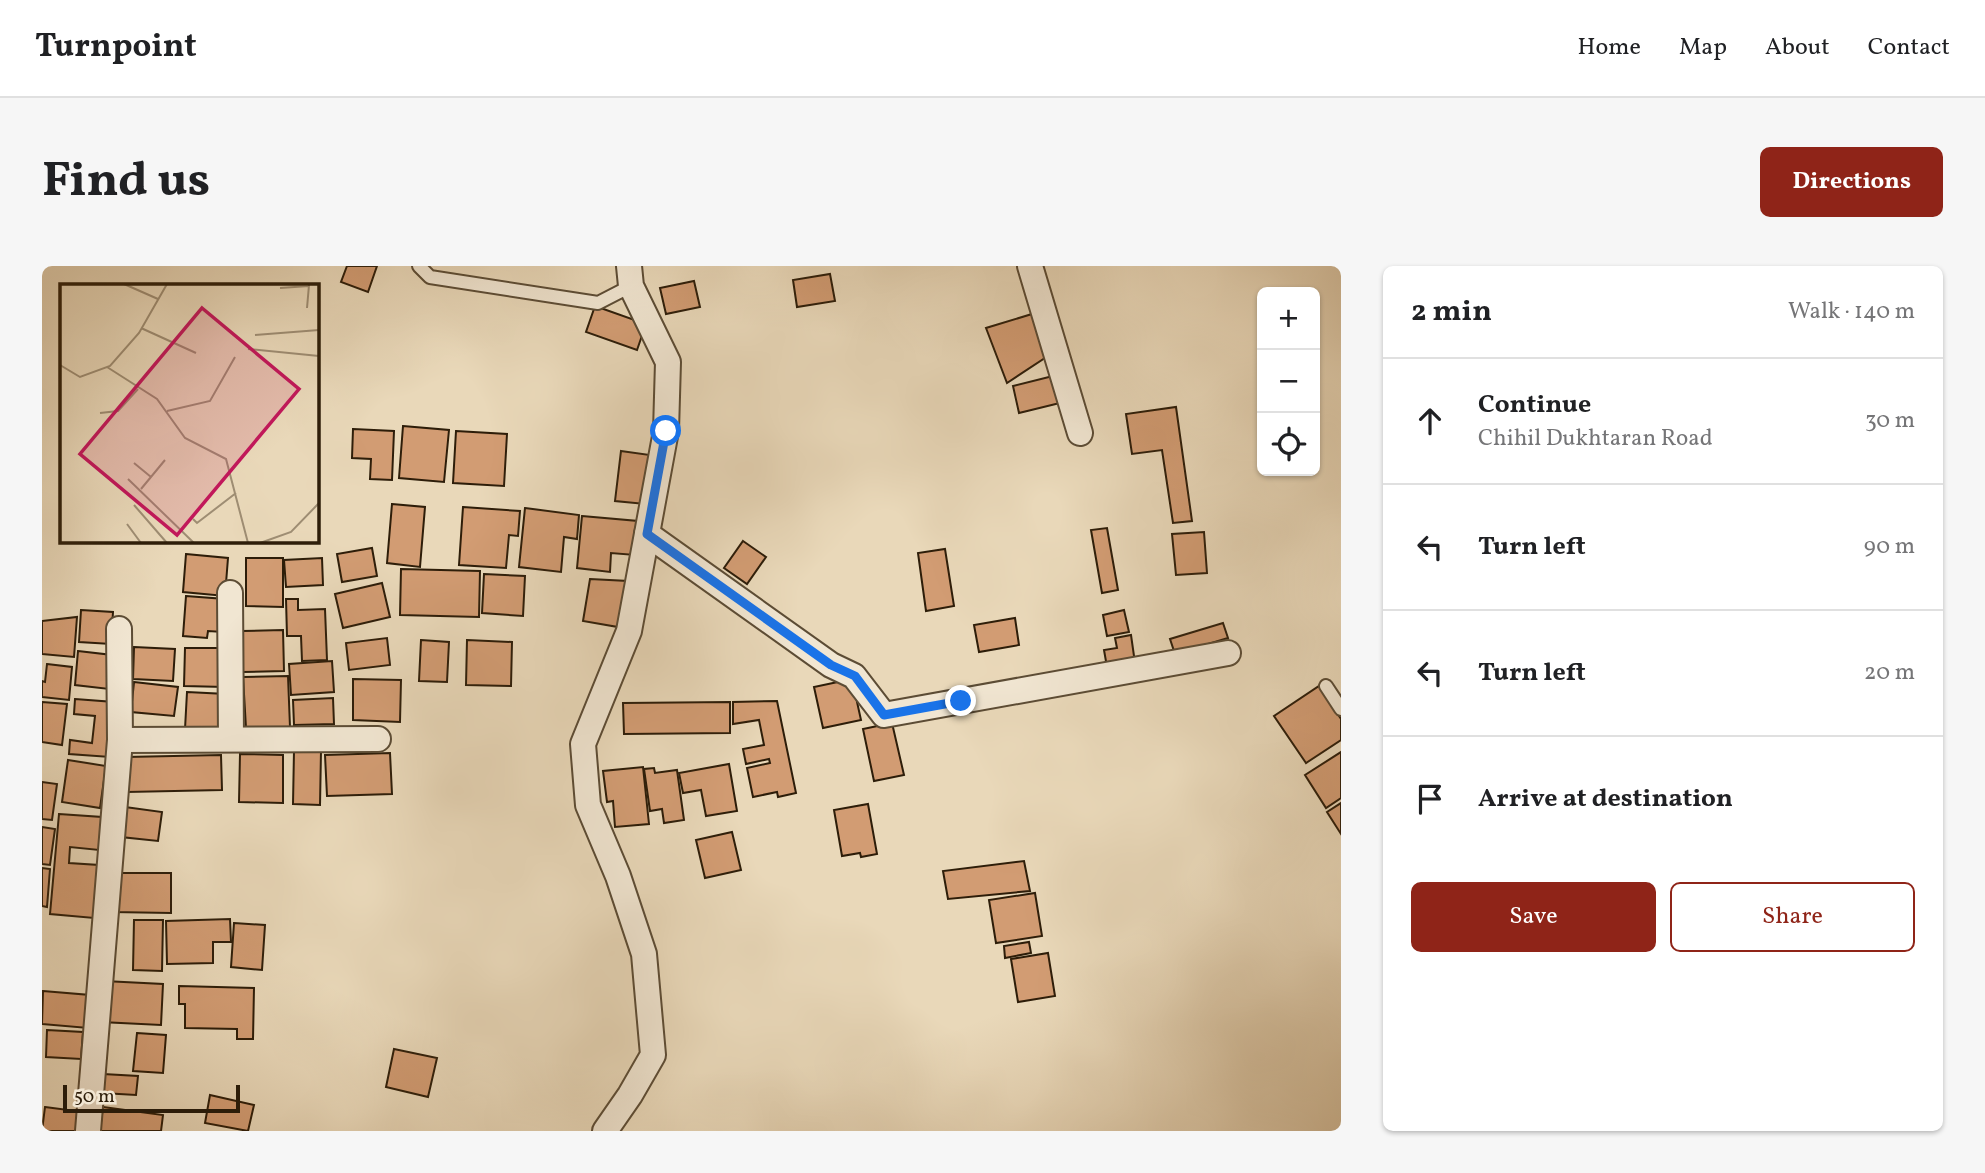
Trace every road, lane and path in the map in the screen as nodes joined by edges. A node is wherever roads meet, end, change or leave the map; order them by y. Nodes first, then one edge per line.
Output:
1 (419, 266) edge
2 (1030, 266) edge
3 (630, 276) edge
4 (1080, 433) dead end
5 (647, 534) junction
6 (230, 593) dead end
7 (120, 629) dead end
8 (1228, 653) dead end
9 (1326, 686) dead end
10 (1341, 709) edge
11 (231, 739) junction
12 (378, 739) dead end
13 (120, 740) junction
14 (88, 1131) edge
15 (605, 1131) edge

1 - 3 lane
2 - 4 street
3 - 5 street
5 - 8 street
5 - 15 street
6 - 11 street
7 - 13 street
9 - 10 lane
11 - 12 street
11 - 13 street
13 - 14 street

